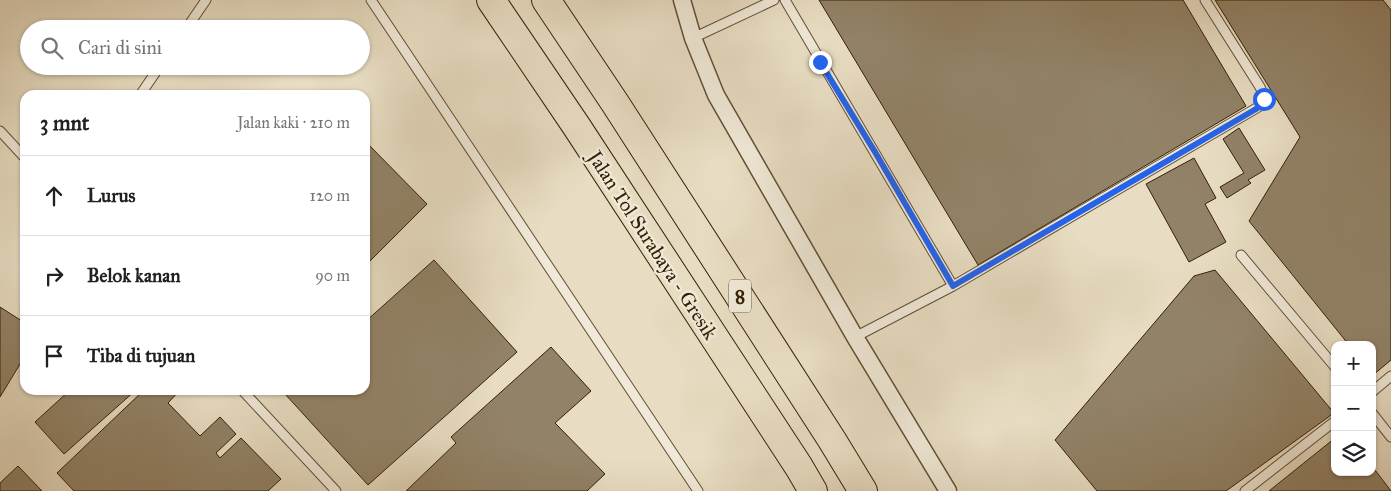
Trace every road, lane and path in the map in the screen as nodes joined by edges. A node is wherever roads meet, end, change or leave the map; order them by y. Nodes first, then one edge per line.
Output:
1 (206, 0) edge
2 (371, 0) edge
3 (491, 0) edge
4 (546, 0) edge
5 (682, 0) edge
6 (774, 0) edge
7 (785, 0) edge
8 (1206, 0) edge
9 (192, 20) edge
10 (693, 38) junction
11 (154, 75) edge
12 (143, 90) edge
13 (0, 131) edge
14 (20, 153) edge
15 (1241, 255) dead end
16 (953, 286) junction
17 (854, 337) junction
18 (1331, 362) edge
19 (1391, 376) edge
20 (1376, 389) edge
21 (247, 395) edge
22 (1376, 417) edge
23 (1331, 424) edge
24 (1391, 437) edge
25 (336, 491) edge
26 (698, 491) edge
27 (813, 491) edge
28 (863, 491) edge
29 (948, 491) edge
30 (1245, 491) edge

1 - 9 lane
2 - 26 lane
3 - 27 highway, Jalan Tol Surabaya - Gresik / 8
4 - 28 highway, 8
5 - 10 street
6 - 10 lane
7 - 16 lane
8 - 16 lane
10 - 17 street
11 - 12 lane
13 - 14 lane
15 - 18 lane
16 - 17 lane
17 - 29 street
19 - 20 lane
21 - 25 lane
22 - 24 lane
23 - 30 lane

